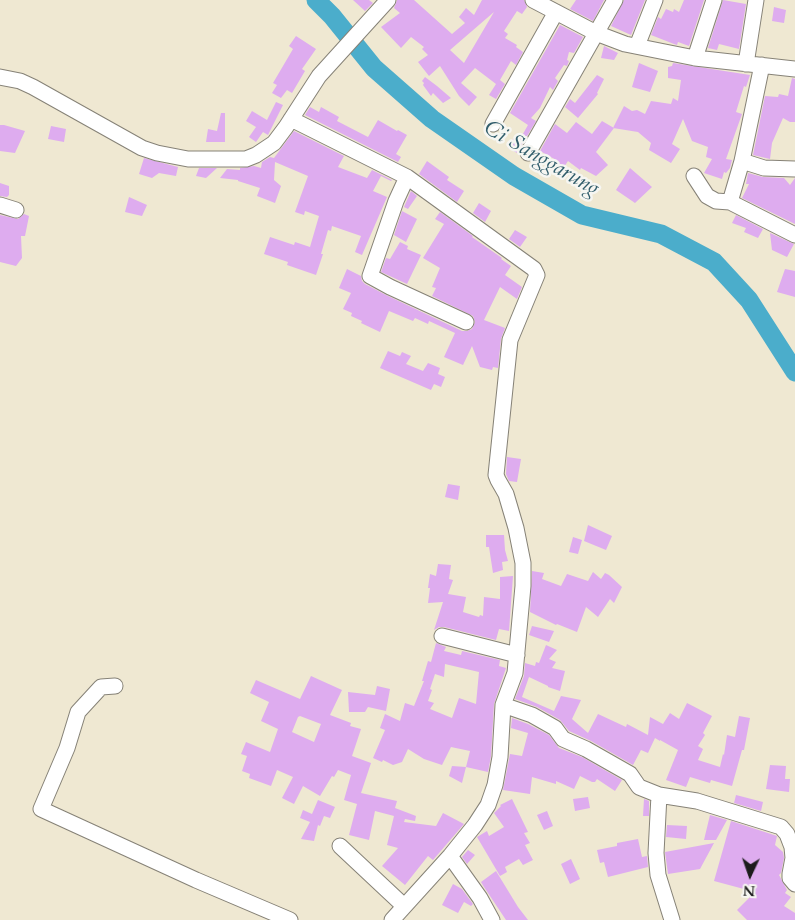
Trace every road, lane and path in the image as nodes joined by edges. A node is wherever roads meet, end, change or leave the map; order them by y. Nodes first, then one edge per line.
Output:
1 (388, 0) edge
2 (533, 0) edge
3 (615, 0) edge
4 (655, 0) edge
5 (714, 0) edge
6 (756, 0) edge
7 (556, 12) junction
8 (596, 33) junction
9 (637, 46) junction
10 (695, 58) junction
11 (746, 64) junction
12 (762, 66) junction
13 (795, 69) edge
14 (0, 77) edge
15 (291, 119) junction
16 (492, 124) dead end
17 (528, 154) dead end
18 (742, 161) junction
19 (795, 169) edge
20 (694, 176) dead end
21 (407, 177) junction
22 (730, 202) junction
23 (0, 205) edge
24 (16, 210) dead end
25 (795, 236) edge
26 (466, 322) dead end
27 (442, 636) dead end
28 (517, 655) junction
29 (115, 686) dead end
30 (503, 705) junction
31 (659, 795) junction
32 (340, 846) dead end
33 (450, 856) junction
34 (795, 884) edge
35 (404, 906) junction
36 (290, 920) edge
37 (392, 920) edge
38 (492, 920) edge
39 (672, 920) edge

1 - 15 street
2 - 7 street
3 - 8 street
4 - 9 street
5 - 10 street
6 - 11 street
7 - 8 street
7 - 16 street
8 - 9 street
8 - 17 street
9 - 10 street
10 - 11 street
11 - 12 street
12 - 13 street
12 - 18 street
14 - 15 street
15 - 21 street
18 - 19 street
18 - 22 street
20 - 22 street
21 - 26 street
21 - 28 street
22 - 25 street
23 - 24 street
27 - 28 street
28 - 30 street
29 - 36 street
30 - 31 street
30 - 33 street
31 - 34 street
31 - 39 street
32 - 35 street
33 - 35 street
33 - 38 street
35 - 37 street

